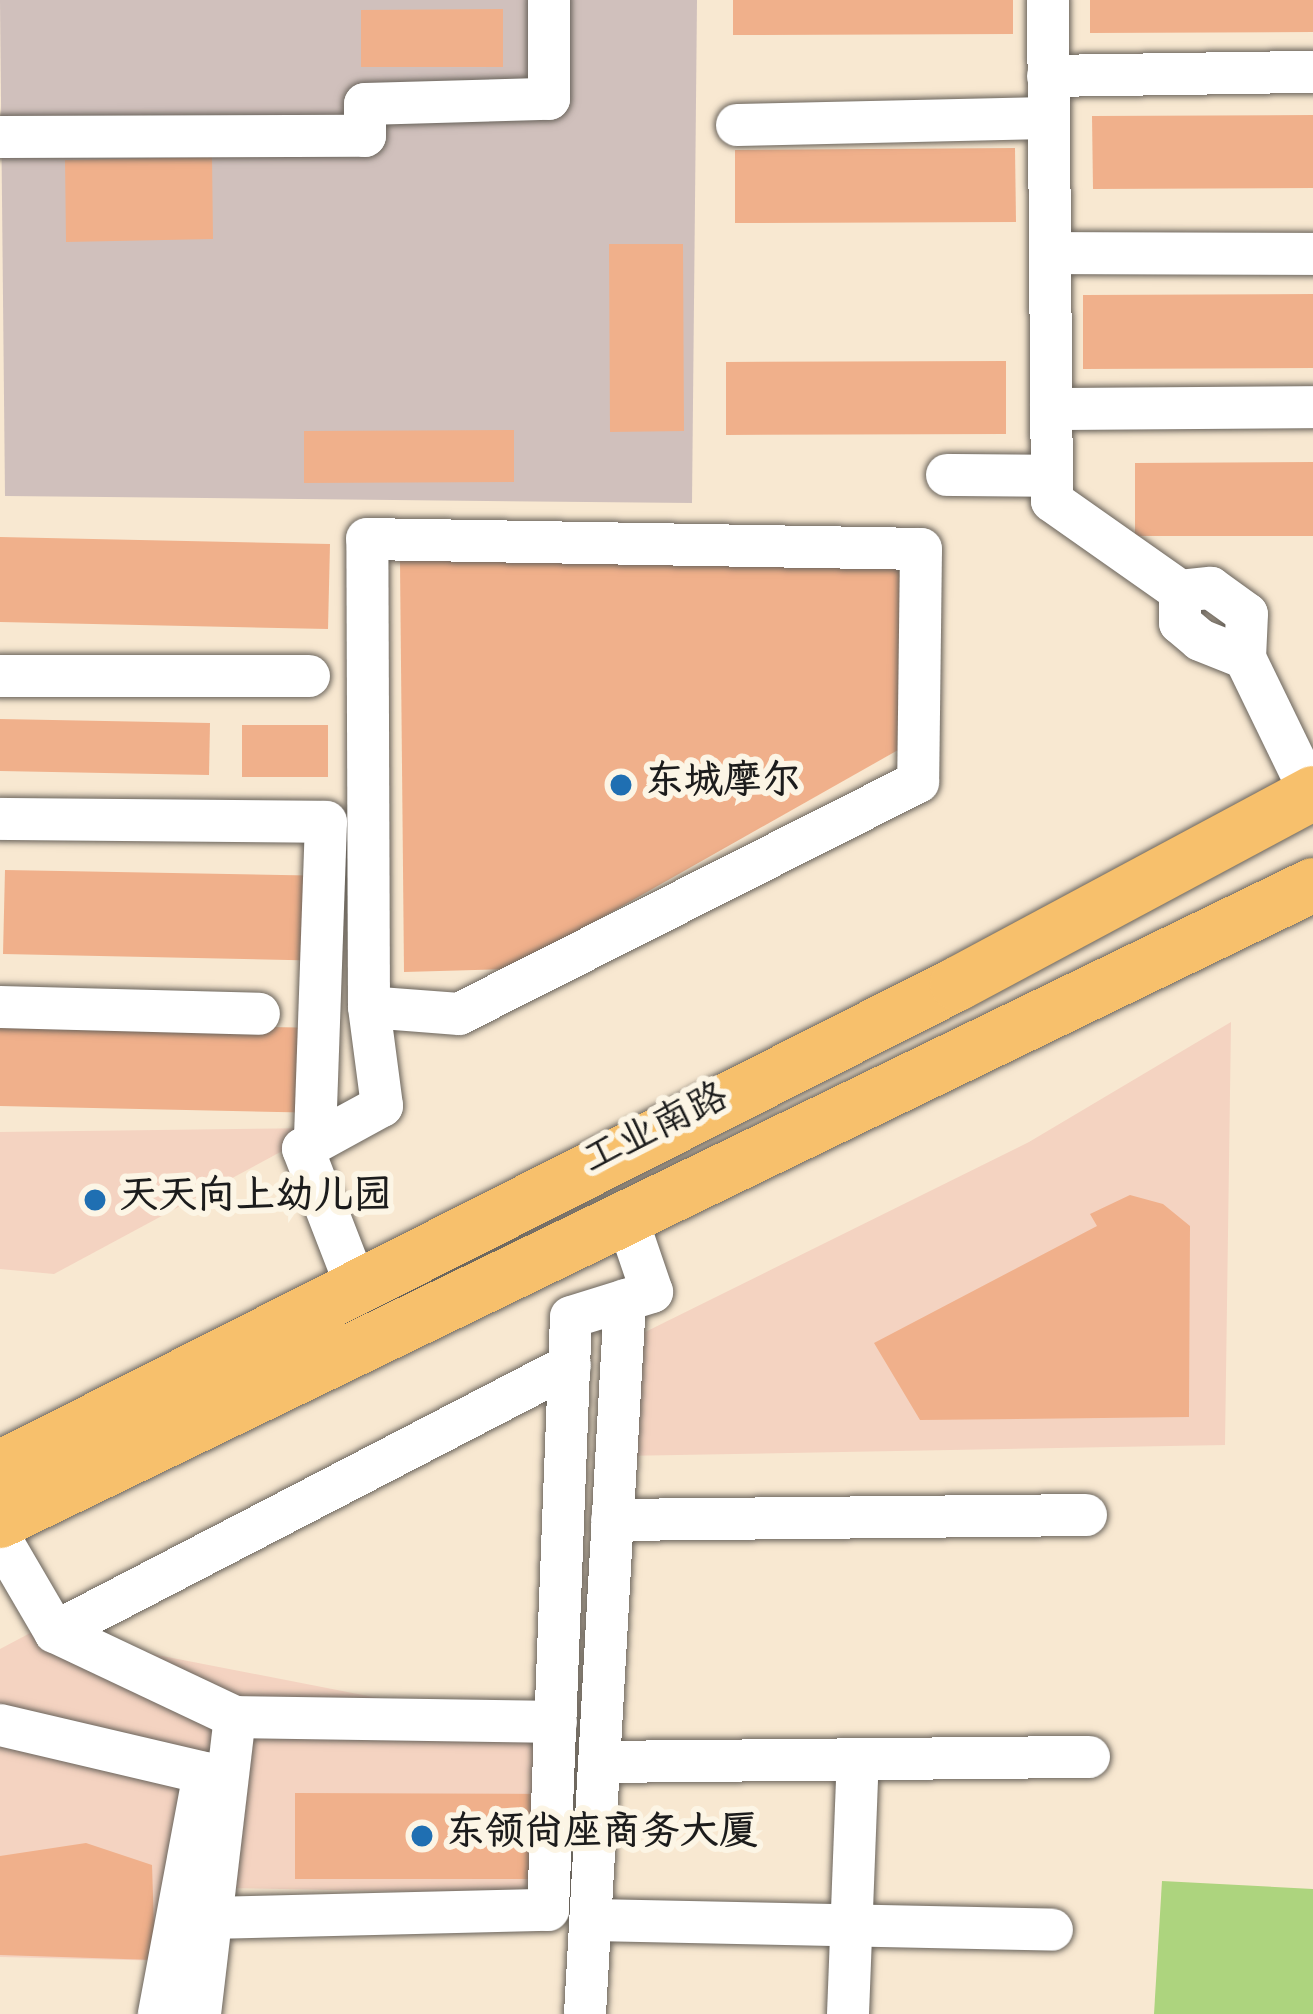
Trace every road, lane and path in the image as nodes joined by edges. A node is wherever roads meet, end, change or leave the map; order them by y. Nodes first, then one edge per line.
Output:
1 (549, 0) edge
2 (1048, 0) edge
3 (1313, 72) edge
4 (1048, 97) junction
5 (736, 124) dead end
6 (0, 137) edge
7 (1050, 253) junction
8 (1313, 254) edge
9 (1313, 407) edge
10 (1051, 409) junction
11 (946, 475) dead end
12 (1052, 476) junction
13 (0, 676) edge
14 (310, 676) dead end
15 (1312, 794) edge
16 (0, 819) edge
17 (1313, 885) edge
18 (0, 1007) edge
19 (369, 1007) junction
20 (259, 1014) dead end
21 (315, 1142) junction
22 (627, 1219) junction
23 (355, 1283) junction
24 (625, 1300) junction
25 (569, 1365) junction
26 (0, 1468) edge
27 (1086, 1515) dead end
28 (612, 1520) junction
29 (0, 1521) edge
30 (0, 1538) edge
31 (55, 1632) junction
32 (235, 1717) junction
33 (556, 1723) junction
34 (0, 1725) edge
35 (1089, 1757) dead end
36 (859, 1760) junction
37 (599, 1762) junction
38 (211, 1918) junction
39 (590, 1920) junction
40 (854, 1926) junction
41 (1052, 1930) dead end
42 (159, 2014) edge
43 (200, 2014) edge
44 (585, 2014) edge
45 (848, 2014) edge

1 - 6 street
2 - 4 street
3 - 4 street
4 - 5 street
4 - 7 street
7 - 8 street
7 - 10 street
9 - 10 street
10 - 12 street
11 - 12 street
12 - 15 street
13 - 14 street
15 - 23 main road, 工业南路
16 - 21 street
17 - 22 main road, 工业南路
18 - 20 street
19 - 19 street
19 - 21 street
21 - 23 street
22 - 24 street
22 - 29 main road, 工业南路
23 - 26 main road, 工业南路
24 - 25 street
24 - 28 street
25 - 31 street
25 - 33 street
27 - 28 street
28 - 37 street
30 - 31 street
31 - 32 street
32 - 33 street
32 - 38 street
33 - 38 street
34 - 42 street
35 - 36 street
36 - 37 street
36 - 40 street
37 - 39 street
38 - 43 street
39 - 40 street
39 - 44 street
40 - 41 street
40 - 45 street

